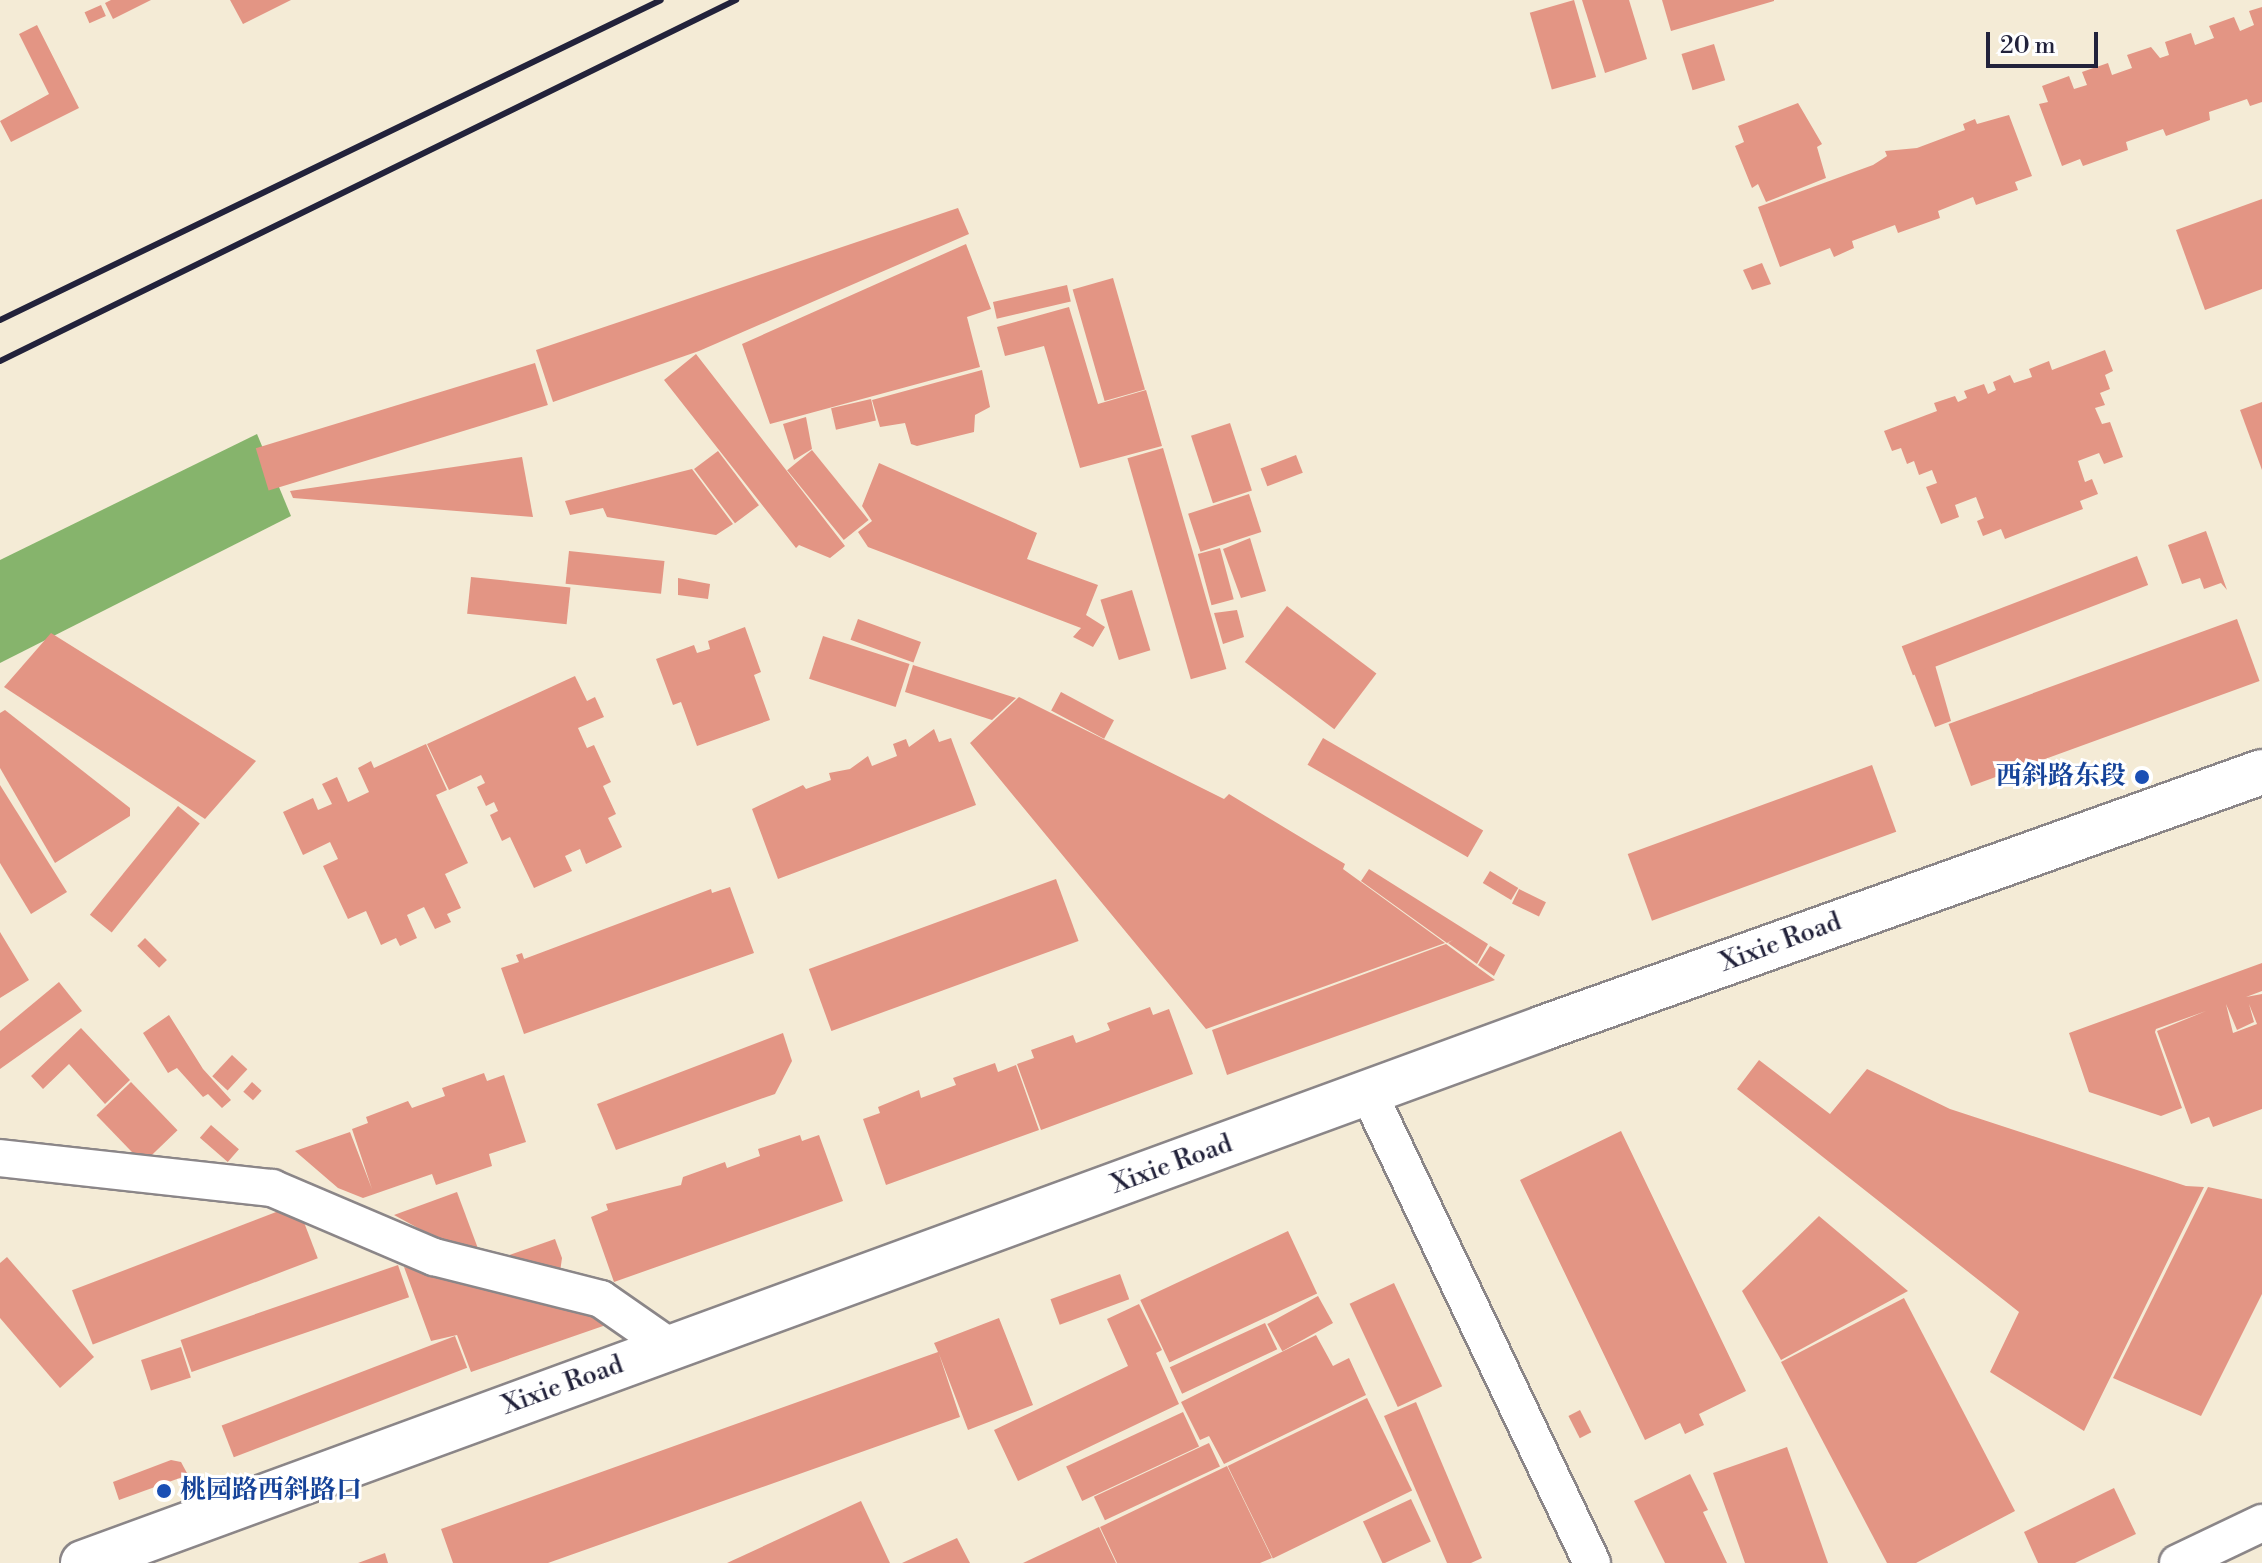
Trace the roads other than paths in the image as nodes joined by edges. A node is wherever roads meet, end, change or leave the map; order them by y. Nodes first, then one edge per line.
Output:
1 (2262, 772) edge
2 (1369, 1094) junction
3 (0, 1158) edge
4 (670, 1347) junction
5 (2262, 1523) edge
6 (83, 1563) edge
7 (1592, 1563) edge
8 (2178, 1563) edge

1 - 2 street, Xixie Road
2 - 4 street, Xixie Road
2 - 7 street
3 - 4 street
4 - 6 street, Xixie Road
5 - 8 street

